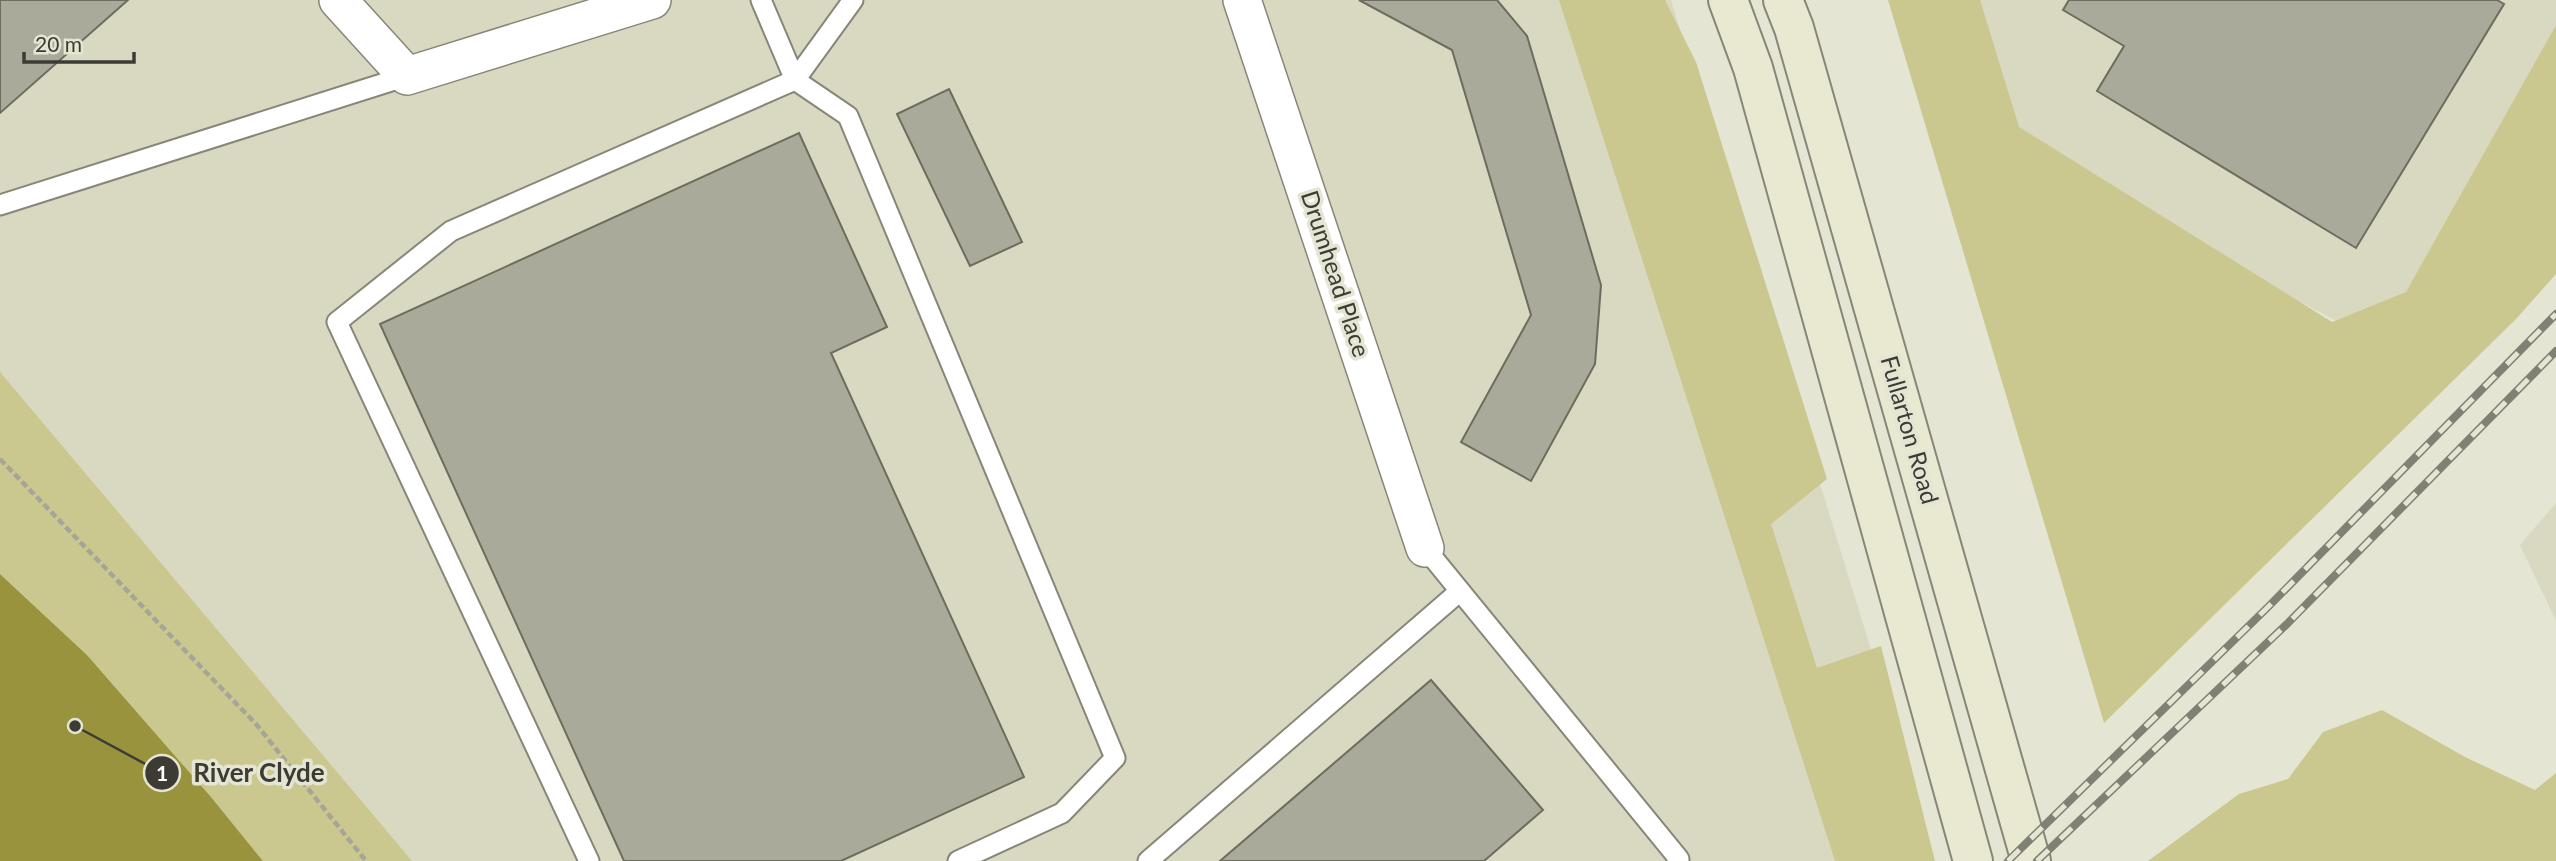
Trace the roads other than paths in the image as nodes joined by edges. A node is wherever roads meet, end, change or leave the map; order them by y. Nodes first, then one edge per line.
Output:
1 (338, 0) edge
2 (652, 0) edge
3 (761, 0) edge
4 (853, 0) edge
5 (1242, 0) edge
6 (1728, 0) edge
7 (1783, 0) edge
8 (407, 76) junction
9 (795, 80) junction
10 (0, 205) edge
11 (1426, 548) joint
12 (1461, 590) junction
13 (589, 861) edge
14 (958, 861) edge
15 (1148, 861) edge
16 (1677, 861) edge
17 (1972, 861) edge
18 (2031, 861) edge

1 - 8 street
2 - 8 street
3 - 9 lane
4 - 9 lane
5 - 11 street, Drumhead Place
6 - 17 street
7 - 18 street, Fullarton Road
8 - 10 lane
9 - 13 lane
9 - 14 lane
11 - 12 lane
12 - 15 lane
12 - 16 lane

